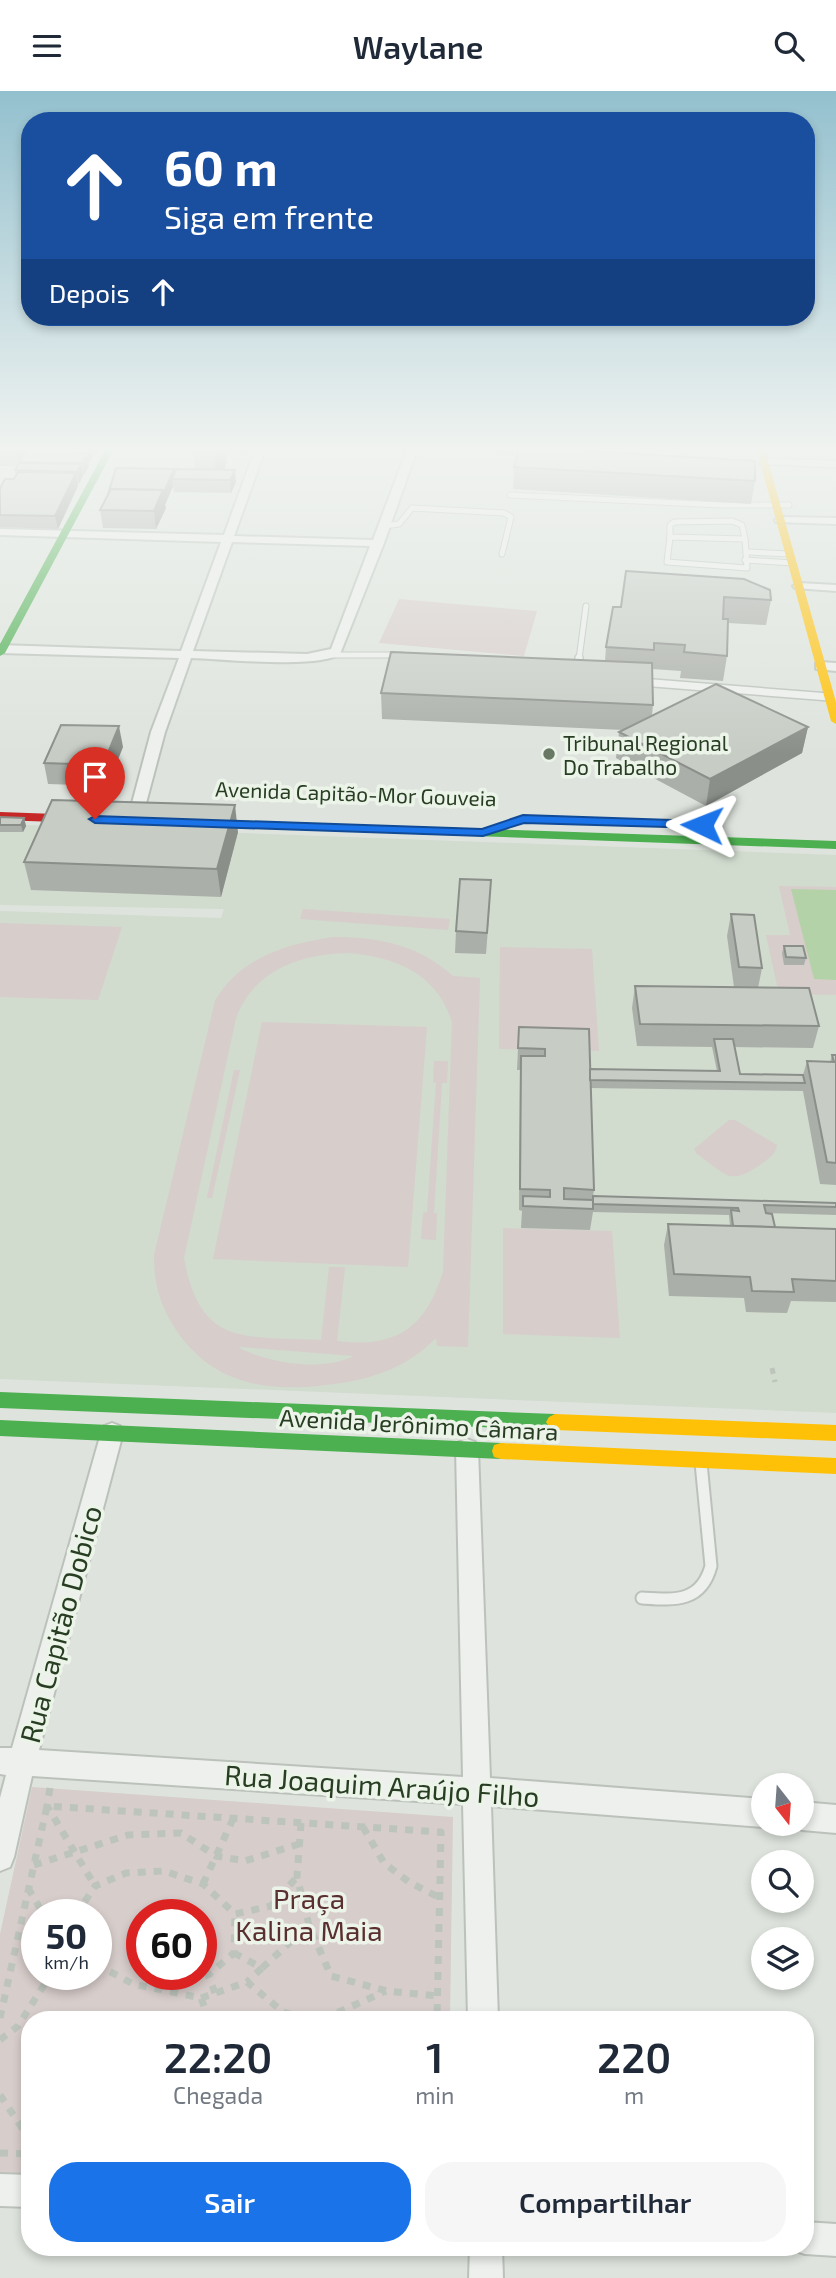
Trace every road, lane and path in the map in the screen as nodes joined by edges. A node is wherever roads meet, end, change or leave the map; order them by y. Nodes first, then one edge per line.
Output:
1 (57, 549) edge
2 (224, 549) edge
3 (376, 549) edge
4 (503, 549) edge
5 (669, 549) edge
6 (747, 549) edge
7 (790, 549) edge
8 (796, 549) edge
9 (748, 552) junction
10 (502, 554) dead end
11 (791, 558) junction
12 (745, 560) junction
13 (667, 562) junction
14 (671, 572) edge
15 (807, 587) junction
16 (836, 588) edge
17 (586, 606) dead end
18 (832, 646) edge
19 (1, 650) edge
20 (186, 653) junction
21 (333, 653) junction
22 (411, 656) edge
23 (828, 666) edge
24 (566, 676) edge
25 (576, 677) junction
26 (589, 678) edge
27 (629, 681) edge
28 (829, 697) junction
29 (836, 721) edge
30 (0, 802) edge
31 (137, 812) edge
32 (0, 816) edge
33 (523, 819) junction
34 (727, 825) junction
35 (836, 829) edge
36 (483, 832) junction
37 (771, 842) junction
38 (836, 845) edge
39 (772, 1368) dead end
40 (775, 1382) dead end
41 (0, 1400) edge
42 (0, 1427) edge
43 (112, 1433) junction
44 (836, 1433) edge
45 (467, 1449) junction
46 (701, 1459) junction
47 (836, 1466) edge
48 (642, 1598) dead end
49 (11, 1761) edge
50 (478, 1791) junction
51 (47, 1806) junction
52 (751, 1812) edge
53 (814, 1817) edge
54 (233, 1819) junction
55 (836, 1819) edge
56 (301, 1823) junction
57 (363, 1827) junction
58 (299, 1844) junction
59 (76, 1852) junction
60 (216, 1856) junction
61 (0, 1857) edge
62 (34, 1865) junction
63 (297, 1877) junction
64 (204, 1884) junction
65 (95, 1886) junction
66 (28, 1888) junction
67 (440, 1898) junction
68 (35, 1899) edge
69 (86, 1899) edge
70 (234, 1914) junction
71 (309, 1924) junction
72 (234, 1953) junction
73 (262, 1968) junction
74 (112, 1972) edge
75 (247, 1982) junction
76 (41, 1990) edge
77 (387, 1991) junction
78 (215, 1993) junction
79 (438, 1996) junction
80 (201, 1998) junction
81 (28, 2011) edge
82 (206, 2011) edge
83 (281, 2011) edge
84 (341, 2011) edge
85 (437, 2011) edge
86 (483, 2011) edge
87 (0, 2018) edge
88 (21, 2021) edge
89 (0, 2040) edge
90 (0, 2095) edge
91 (21, 2126) edge
92 (0, 2153) edge
93 (21, 2154) edge
94 (0, 2190) edge
95 (21, 2191) edge
96 (814, 2239) edge
97 (836, 2241) edge
98 (486, 2256) edge
99 (486, 2278) edge

1 - 19 main road
2 - 20 street
3 - 21 street
4 - 10 lane
5 - 13 lane
6 - 9 lane
7 - 11 main road
8 - 15 main road
9 - 11 lane
9 - 12 lane
11 - 12 lane
11 - 15 main road
12 - 13 lane
13 - 14 lane
15 - 16 street
15 - 18 main road
15 - 23 main road
17 - 25 lane
19 - 20 street
20 - 21 street
20 - 31 street
21 - 22 lane
23 - 28 main road
24 - 25 lane
25 - 26 lane
27 - 28 lane
28 - 29 main road
30 - 32 main road
33 - 34 main road, Avenida Capitão-Mor Gouveia
33 - 36 main road
33 - 36 main road, Avenida Capitão-Mor Gouveia
34 - 35 main road, Avenida Capitão-Mor Gouveia
34 - 37 main road
36 - 37 main road, Avenida Capitão-Mor Gouveia
37 - 38 main road, Avenida Capitão-Mor Gouveia
39 - 40 path
41 - 44 main road, Avenida Jerônimo Câmara
42 - 43 main road, Avenida Jerônimo Câmara
43 - 45 main road, Avenida Jerônimo Câmara
43 - 49 street, Rua Capitão Dobico
45 - 46 main road, Avenida Jerônimo Câmara
45 - 50 street
46 - 47 main road, Avenida Jerônimo Câmara
46 - 48 lane
49 - 50 street, Rua Joaquim Araújo Filho
49 - 61 street, Rua Capitão Dobico
50 - 52 street, Rua Joaquim Araújo Filho
50 - 86 street
51 - 54 path
51 - 59 path
51 - 62 path
53 - 55 street
54 - 56 path
54 - 60 path
56 - 57 path
56 - 58 path
57 - 67 path
57 - 67 path
58 - 60 path
58 - 63 path
59 - 60 path
59 - 62 path
59 - 65 path
60 - 64 path
62 - 66 path
63 - 70 path
63 - 71 path
64 - 65 path
64 - 70 path
65 - 69 path
66 - 68 path
66 - 87 path
67 - 79 path
70 - 72 path
71 - 73 path
71 - 77 path
72 - 73 path
72 - 78 path
73 - 75 path
74 - 80 path
75 - 78 path
75 - 83 path
76 - 81 path
77 - 79 path
77 - 84 path
78 - 80 path
79 - 85 path
80 - 82 path
88 - 89 path
90 - 91 path
92 - 93 path
94 - 95 street
96 - 97 street
98 - 99 street

